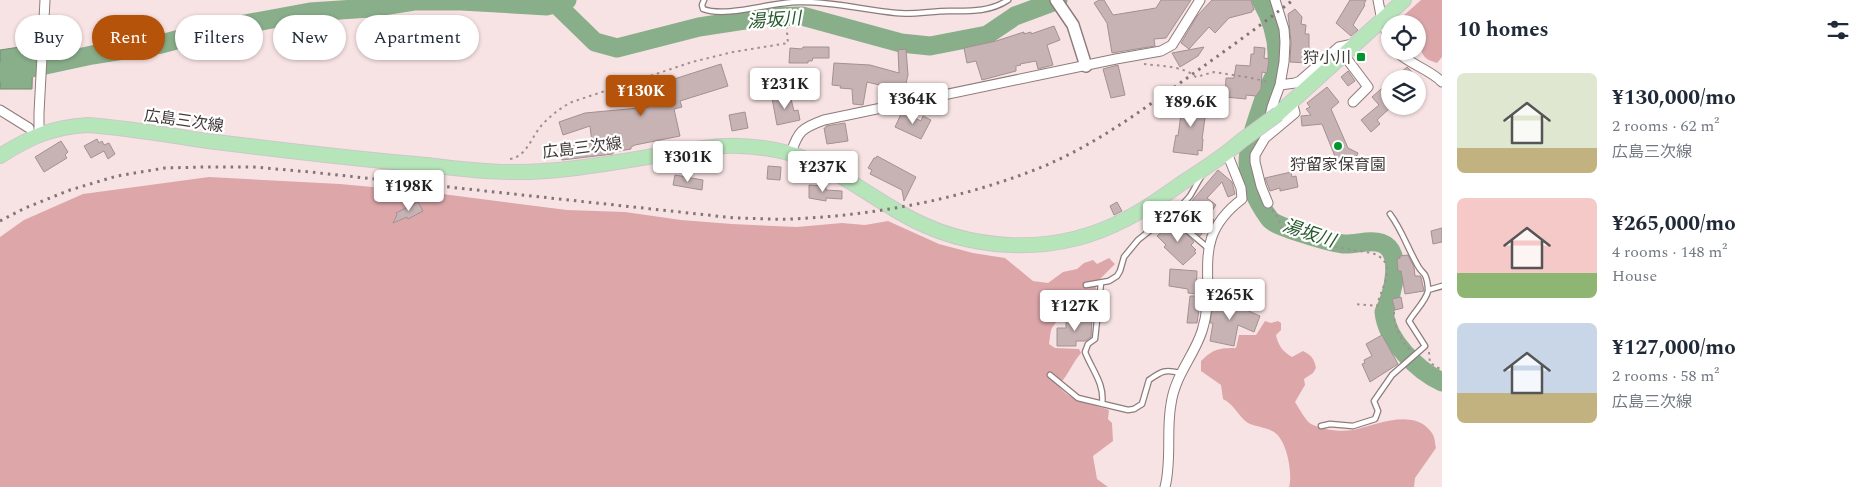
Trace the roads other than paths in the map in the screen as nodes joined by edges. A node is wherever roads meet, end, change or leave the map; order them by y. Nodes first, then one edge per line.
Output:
1 (46, 0) edge
2 (704, 0) edge
3 (1008, 0) edge
4 (1056, 0) edge
5 (1200, 0) edge
6 (1275, 0) edge
7 (1378, 0) edge
8 (1404, 0) edge
9 (1388, 15) edge
10 (1381, 16) edge
11 (1381, 22) edge
12 (1356, 44) junction
13 (1344, 55) junction
14 (1407, 60) edge
15 (1086, 66) junction
16 (1442, 82) edge
17 (1280, 85) junction
18 (1292, 102) junction
19 (1354, 102) dead end
20 (0, 110) edge
21 (34, 131) junction
22 (1265, 138) junction
23 (791, 153) junction
24 (1227, 153) junction
25 (0, 156) edge
26 (1205, 168) junction
27 (1268, 203) road end
28 (1173, 213) junction
29 (1390, 214) dead end
30 (1208, 248) junction
31 (1101, 283) junction
32 (1086, 285) dead end
33 (1442, 286) edge
34 (1428, 290) junction
35 (1180, 373) junction
36 (1050, 375) dead end
37 (1102, 404) junction
38 (1321, 426) dead end
39 (1165, 487) edge

1 - 21 street
2 - 3 lane
4 - 15 street
5 - 15 street
6 - 17 street
7 - 10 street
8 - 9 main road, 広島三次線
11 - 12 main road, 広島三次線
12 - 13 main road, 広島三次線
12 - 17 street
13 - 18 main road, 広島三次線
13 - 19 street
14 - 16 street
15 - 23 street
17 - 22 street
18 - 22 street
18 - 24 main road, 広島三次線, bridge
20 - 21 street
21 - 23 main road, 広島三次線
21 - 25 main road, 広島三次線
22 - 27 street
23 - 26 main road, 広島三次線
24 - 26 main road, 広島三次線
24 - 30 street
26 - 28 lane
28 - 30 lane
28 - 31 lane
29 - 34 lane
30 - 35 street
31 - 32 lane
31 - 37 lane
33 - 34 lane
34 - 38 lane
35 - 37 lane
35 - 39 street
36 - 37 lane

